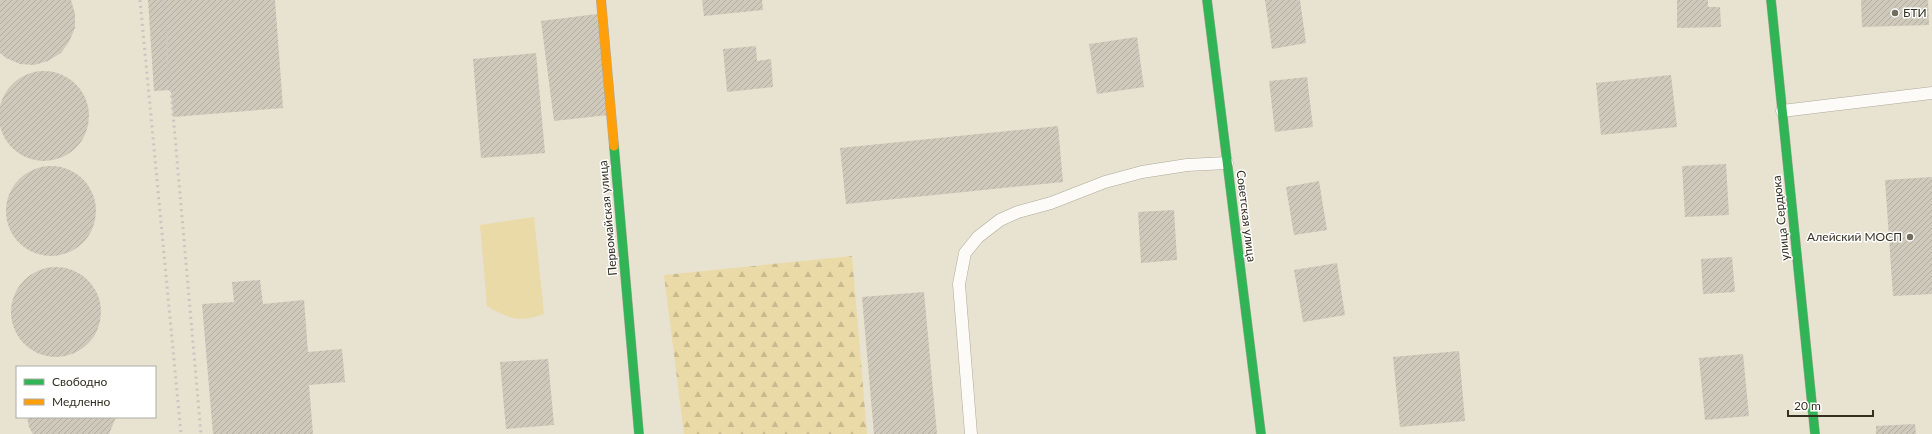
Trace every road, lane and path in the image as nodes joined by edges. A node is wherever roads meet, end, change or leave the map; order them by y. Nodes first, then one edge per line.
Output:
1 (601, 0) edge
2 (1207, 0) edge
3 (1771, 0) edge
4 (1932, 93) edge
5 (1782, 111) junction
6 (1227, 163) junction
7 (639, 434) edge
8 (971, 434) edge
9 (1261, 434) edge
10 (1815, 434) edge

1 - 7 street, Первомайская улица
2 - 6 street, Советская улица
3 - 5 street, улица Сердюка
4 - 5 lane
5 - 10 street, улица Сердюка
6 - 8 lane
6 - 9 street, Советская улица

